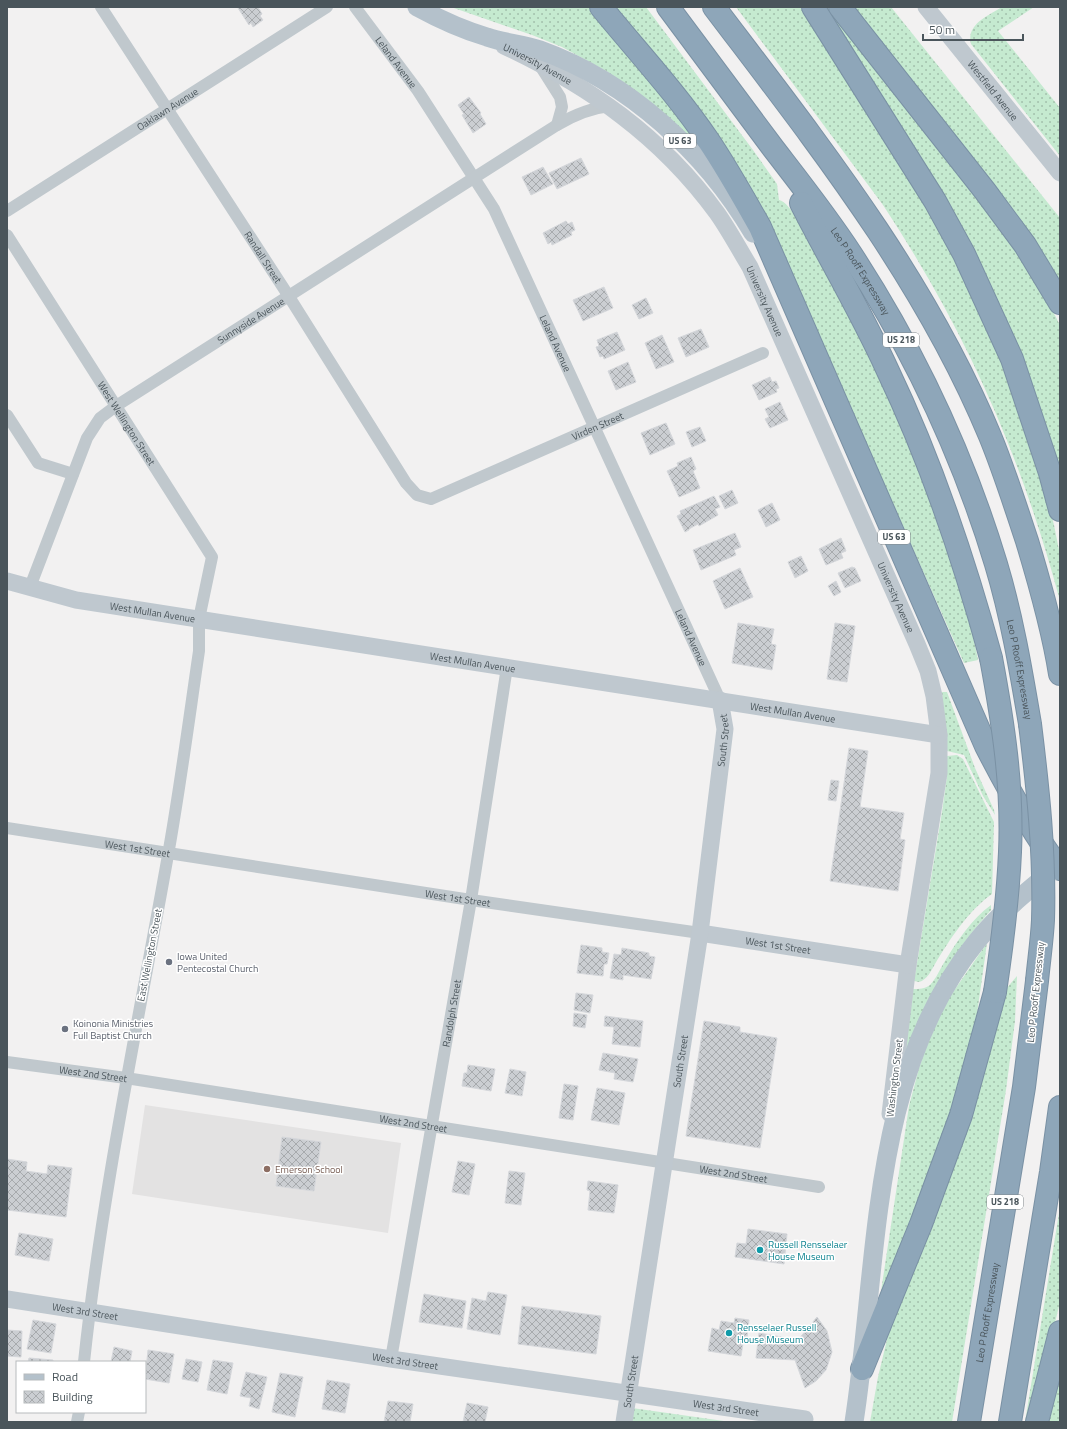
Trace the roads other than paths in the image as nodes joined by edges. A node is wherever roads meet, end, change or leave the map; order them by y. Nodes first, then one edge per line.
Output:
1 (101, 7) edge
2 (327, 7) edge
3 (355, 7) edge
4 (417, 7) edge
5 (601, 7) edge
6 (668, 7) edge
7 (714, 7) edge
8 (813, 7) edge
9 (840, 7) edge
10 (926, 7) edge
11 (487, 38) junction
12 (537, 61) junction
13 (610, 106) junction
14 (167, 109) junction
15 (557, 125) junction
16 (771, 145) junction
17 (1060, 173) edge
18 (474, 178) junction
19 (7, 211) edge
20 (7, 235) edge
21 (288, 295) junction
22 (1060, 303) edge
23 (803, 327) junction
24 (763, 353) dead end
25 (116, 406) junction
26 (7, 415) edge
27 (594, 426) junction
28 (73, 474) junction
29 (431, 499) joint
30 (1060, 510) edge
31 (7, 581) edge
32 (30, 587) junction
33 (199, 619) junction
34 (507, 667) junction
35 (1060, 674) edge
36 (720, 700) junction
37 (939, 735) junction
38 (7, 828) edge
39 (168, 853) junction
40 (1059, 867) edge
41 (471, 900) junction
42 (700, 933) junction
43 (908, 965) junction
44 (7, 1062) edge
45 (126, 1078) junction
46 (1060, 1107) edge
47 (430, 1126) junction
48 (664, 1162) junction
49 (819, 1187) dead end
50 (881, 1187) junction
51 (7, 1299) edge
52 (90, 1312) junction
53 (1060, 1332) edge
54 (391, 1359) junction
55 (84, 1361) edge
56 (862, 1369) junction
57 (628, 1392) junction
58 (805, 1419) dead end
59 (624, 1422) edge
60 (854, 1422) edge
61 (969, 1422) edge
62 (1010, 1422) edge
63 (1037, 1422) edge

1 - 14 street, Randall Street
2 - 14 street, Oaklawn Avenue
3 - 18 street, Leland Avenue
4 - 11 main road, University Avenue / US 63
5 - 23 highway
6 - 16 highway, Leo P Rooff Expressway / US 218
7 - 35 highway
8 - 30 highway
9 - 22 highway
10 - 17 street, Westfield Avenue
11 - 12 street, University Avenue
11 - 23 main road, US 63
12 - 13 street, University Avenue
12 - 15 street
13 - 15 street, Sunnyside Avenue
13 - 37 street, University Avenue
14 - 19 street, Oaklawn Avenue
14 - 21 street, Randall Street
15 - 18 street, Sunnyside Avenue
16 - 56 highway, bridge
16 - 61 highway, Leo P Rooff Expressway / US 218, bridge
18 - 21 street, Sunnyside Avenue
18 - 27 street, Leland Avenue
20 - 25 street, West Wellington Street
21 - 25 street, Sunnyside Avenue
21 - 29 street, Randall Street
23 - 40 highway, US 63
24 - 27 street, Virden Street
25 - 28 street, Sunnyside Avenue
25 - 33 street, West Wellington Street
26 - 28 street
27 - 29 street, Virden Street
27 - 36 street, Leland Avenue
28 - 32 street, Sunnyside Avenue
31 - 32 street, West Mullan Avenue
32 - 33 street, West Mullan Avenue
33 - 34 street, West Mullan Avenue
33 - 39 street, East Wellington Street
34 - 36 street, West Mullan Avenue
34 - 41 street, Randolph Street
36 - 37 street, West Mullan Avenue
36 - 42 street, South Street
37 - 43 street, Washington Street
38 - 39 street, West 1st Street
39 - 41 street, West 1st Street
39 - 45 street, East Wellington Street
40 - 50 main road
41 - 42 street, West 1st Street
41 - 47 street, Randolph Street
42 - 43 street, West 1st Street
42 - 48 street, South Street
43 - 50 street, Washington Street
44 - 45 street, West 2nd Street
45 - 47 street, West 2nd Street
45 - 52 street, East Wellington Street
46 - 62 highway
47 - 48 street, West 2nd Street
47 - 54 street, Randolph Street
48 - 49 street, West 2nd Street
48 - 57 street, South Street
50 - 56 main road, Washington Street
51 - 52 street, West 3rd Street
52 - 54 street, West 3rd Street
52 - 55 street, East Wellington Street
53 - 63 highway
54 - 57 street, West 3rd Street
56 - 60 main road, Washington Street
57 - 58 street, West 3rd Street
57 - 59 street, South Street

